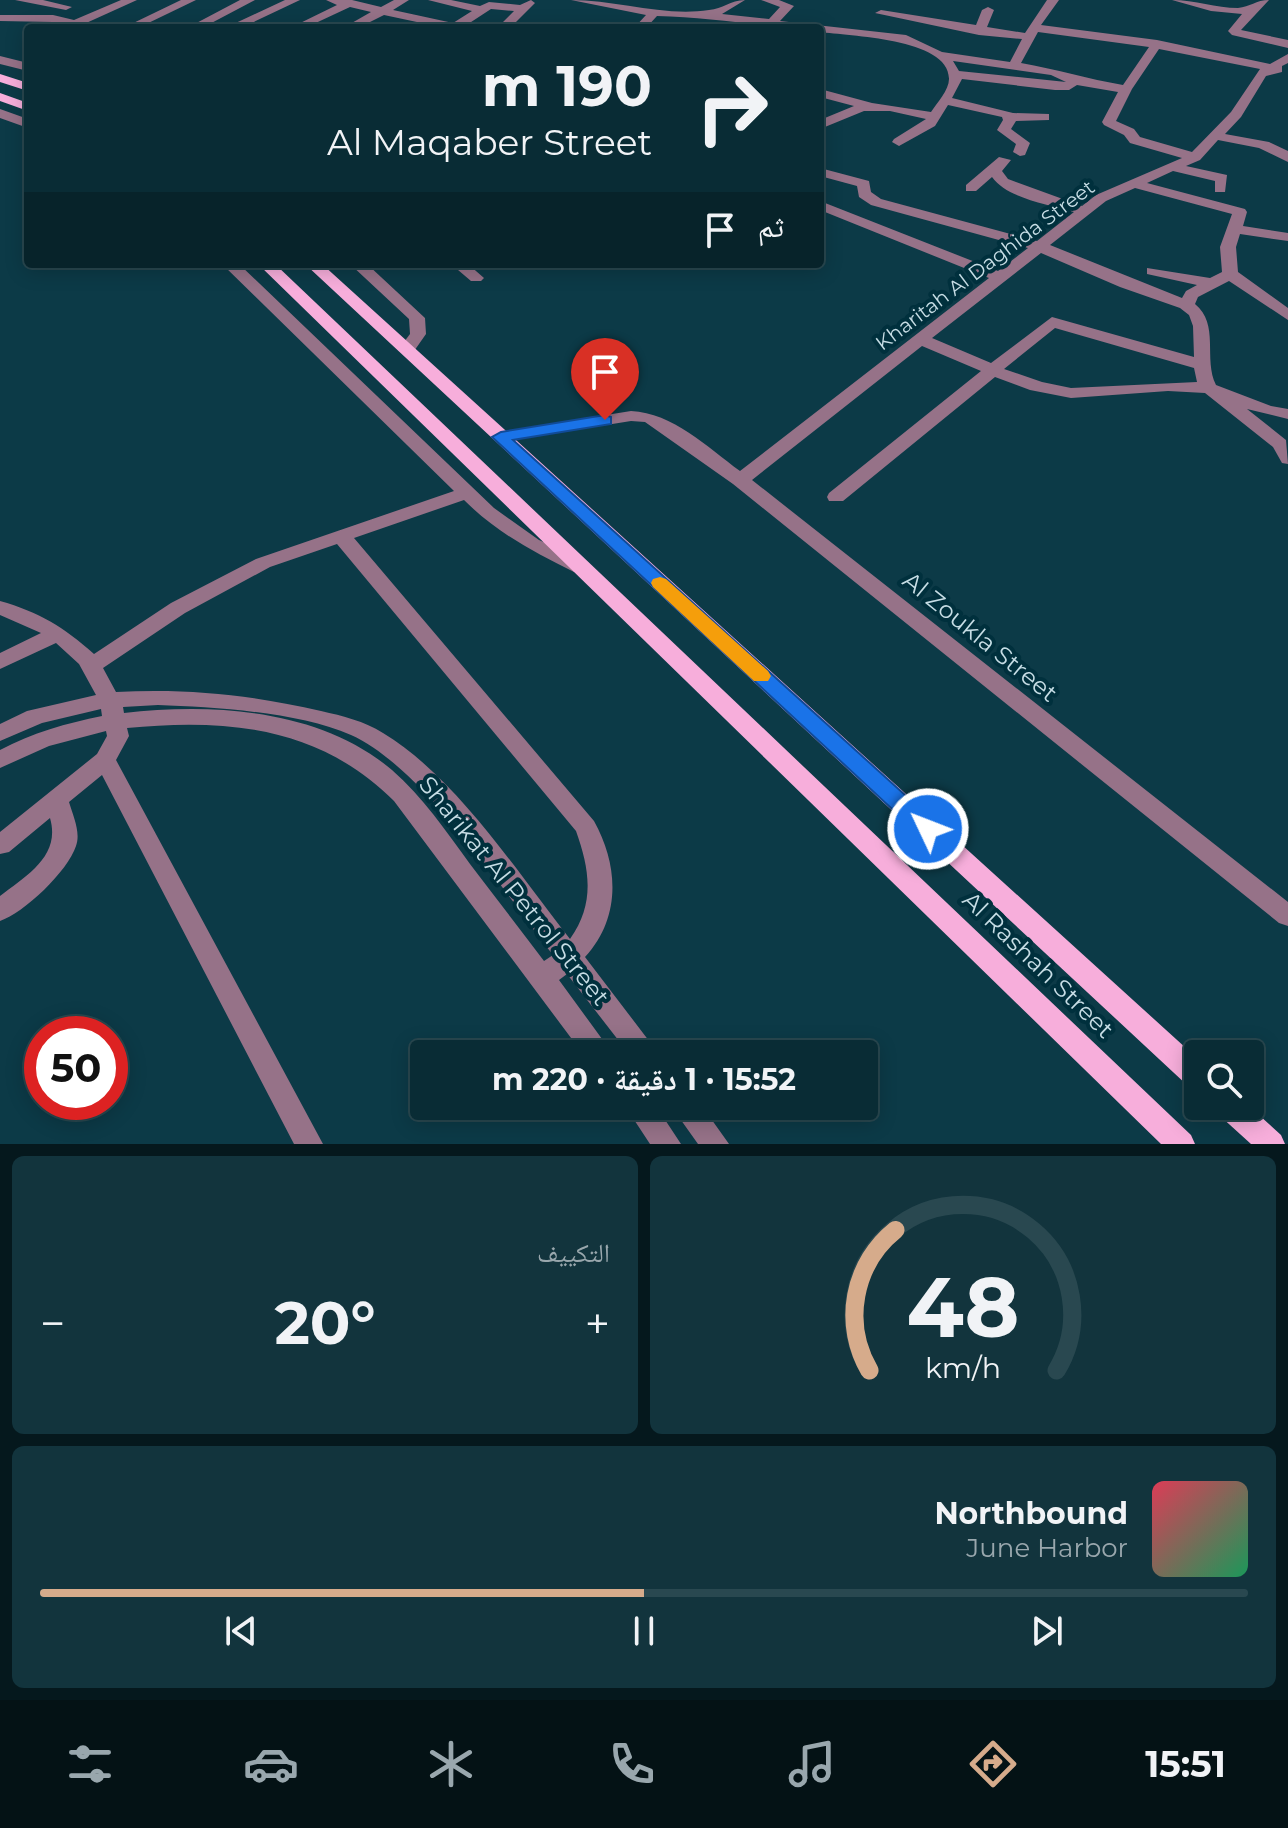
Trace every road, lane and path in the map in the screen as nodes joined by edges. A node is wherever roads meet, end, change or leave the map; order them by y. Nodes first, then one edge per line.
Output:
1 (22, 0) edge
2 (80, 0) edge
3 (131, 0) edge
4 (190, 0) edge
5 (249, 0) edge
6 (294, 0) edge
7 (332, 0) edge
8 (403, 0) edge
9 (434, 0) edge
10 (577, 0) edge
11 (739, 0) edge
12 (767, 0) edge
13 (1053, 0) edge
14 (1178, 0) edge
15 (1263, 0) edge
16 (352, 2) edge
17 (906, 3) dead end
18 (1205, 3) edge
19 (527, 4) edge
20 (622, 4) edge
21 (66, 7) junction
22 (483, 10) junction
23 (988, 10) dead end
24 (1252, 10) junction
25 (384, 12) junction
26 (918, 12) junction
27 (162, 13) junction
28 (654, 13) junction
29 (881, 13) dead end
30 (701, 15) junction
31 (49, 16) junction
32 (0, 18) edge
33 (773, 22) junction
34 (435, 23) joint
35 (74, 24) edge
36 (84, 24) edge
37 (138, 24) edge
38 (192, 24) edge
39 (202, 24) edge
40 (240, 24) edge
41 (305, 24) edge
42 (358, 24) edge
43 (440, 24) edge
44 (464, 24) edge
45 (507, 24) edge
46 (644, 24) edge
47 (744, 24) edge
48 (783, 24) edge
49 (824, 30) edge
50 (979, 31) junction
51 (1032, 32) junction
52 (906, 39) junction
53 (1157, 44) junction
54 (1288, 44) edge
55 (940, 55) junction
56 (1288, 58) edge
57 (0, 60) edge
58 (24, 66) edge
59 (1014, 66) junction
60 (1270, 68) junction
61 (1288, 70) edge
62 (955, 74) junction
63 (0, 78) edge
64 (1074, 81) junction
65 (24, 86) edge
66 (1126, 89) junction
67 (824, 94) edge
68 (0, 97) edge
69 (947, 101) junction
70 (867, 105) junction
71 (24, 106) edge
72 (0, 113) edge
73 (936, 117) junction
74 (1009, 117) junction
75 (1044, 117) dead end
76 (824, 121) edge
77 (24, 122) edge
78 (1216, 136) junction
79 (899, 142) dead end
80 (1020, 152) dead end
81 (1286, 152) edge
82 (1195, 157) junction
83 (1172, 167) junction
84 (824, 173) edge
85 (1134, 184) junction
86 (971, 188) dead end
87 (1220, 189) dead end
88 (895, 202) junction
89 (824, 207) edge
90 (1084, 211) junction
91 (870, 224) junction
92 (1233, 229) junction
93 (1288, 237) edge
94 (1038, 246) junction
95 (234, 268) edge
96 (270, 268) edge
97 (317, 268) edge
98 (362, 268) edge
99 (464, 268) edge
100 (1152, 271) dead end
101 (1230, 274) junction
102 (999, 277) junction
103 (476, 278) dead end
104 (1210, 283) junction
105 (1186, 305) junction
106 (1288, 315) edge
107 (920, 339) junction
108 (406, 350) junction
109 (1203, 365) junction
110 (994, 369) junction
111 (1209, 388) junction
112 (1288, 414) edge
113 (501, 437) junction
114 (1288, 459) edge
115 (740, 480) junction
116 (465, 493) junction
117 (836, 497) dead end
118 (341, 536) junction
119 (581, 567) junction
120 (0, 608) edge
121 (58, 633) junction
122 (0, 662) edge
123 (91, 666) junction
124 (113, 711) junction
125 (0, 733) edge
126 (0, 760) edge
127 (105, 760) junction
128 (56, 799) junction
129 (0, 845) edge
130 (0, 911) edge
131 (1288, 916) edge
132 (571, 959) junction
133 (542, 978) junction
134 (588, 1040) edge
135 (634, 1040) edge
136 (1184, 1064) edge
137 (649, 1120) edge
138 (696, 1120) edge
139 (1244, 1120) edge
140 (309, 1144) edge
141 (667, 1144) edge
142 (715, 1144) edge
143 (1181, 1144) edge
144 (1271, 1144) edge

1 - 21 street
2 - 21 street
3 - 36 street
4 - 27 street
5 - 39 street
6 - 40 street
7 - 16 street
8 - 25 street
9 - 22 street
10 - 20 street
11 - 30 street
12 - 33 street
13 - 51 street
14 - 18 street
15 - 24 street
16 - 25 street
16 - 41 street
17 - 26 street
18 - 24 street
19 - 22 street
19 - 45 street
20 - 28 street
21 - 31 street
22 - 44 street
23 - 50 street
24 - 54 street
25 - 34 street
25 - 42 street
26 - 29 street
26 - 50 street
26 - 52 street
27 - 37 street
27 - 38 street
28 - 30 street
28 - 46 street
30 - 47 street
31 - 32 street
31 - 35 street
33 - 47 street
33 - 48 street
34 - 43 street
49 - 52 street
50 - 51 street
51 - 53 street
51 - 59 street
52 - 55 street
53 - 60 street
53 - 66 street
55 - 59 street
55 - 62 street
56 - 60 street, Kharitah Al Daghida Street
57 - 58 street
59 - 64 street
60 - 61 street
60 - 78 street, Kharitah Al Daghida Street
62 - 64 street
62 - 69 street
63 - 65 main road
64 - 66 street
66 - 82 street
67 - 70 street
68 - 71 main road
69 - 73 street
69 - 74 street
70 - 73 street
70 - 76 street
72 - 77 street
73 - 79 street
74 - 75 street
74 - 80 street
78 - 81 street
78 - 82 street, Kharitah Al Daghida Street
82 - 83 street, Kharitah Al Daghida Street
83 - 85 street, Kharitah Al Daghida Street
83 - 87 street
84 - 88 street
85 - 90 street, Kharitah Al Daghida Street
85 - 92 street
86 - 90 street
88 - 91 street
88 - 94 street
89 - 91 street
90 - 94 street, Kharitah Al Daghida Street
91 - 102 street
92 - 93 street
92 - 101 street
94 - 102 street, Kharitah Al Daghida Street
94 - 105 street
95 - 116 street
96 - 119 main road, Al Rashah Street
97 - 108 main road, Al Rashah Street
98 - 108 street
99 - 103 street
100 - 104 street
101 - 104 street
101 - 106 street
102 - 107 street, Kharitah Al Daghida Street
104 - 105 street
105 - 109 street
107 - 110 street
107 - 115 street, Kharitah Al Daghida Street
108 - 113 main road, Al Rashah Street
109 - 110 street
109 - 111 street
110 - 111 street
110 - 117 street
111 - 112 street
111 - 114 street
113 - 115 street, Al Zoukla Street
113 - 136 main road, Al Rashah Street
115 - 131 street, Al Zoukla Street
116 - 118 street
116 - 119 street
118 - 123 street
118 - 132 street
119 - 143 main road, Al Rashah Street
120 - 121 street
121 - 122 street
121 - 123 street
123 - 124 street
124 - 125 street, Sharikat Al Petrol Street
124 - 126 street, Sharikat Al Petrol Street
124 - 127 street
124 - 132 street, Sharikat Al Petrol Street
124 - 133 street, Sharikat Al Petrol Street
127 - 128 street
127 - 140 street
128 - 129 street
128 - 130 street
132 - 133 street
132 - 135 street, Sharikat Al Petrol Street
133 - 134 street, Sharikat Al Petrol Street
137 - 141 street
138 - 142 street
139 - 144 main road

